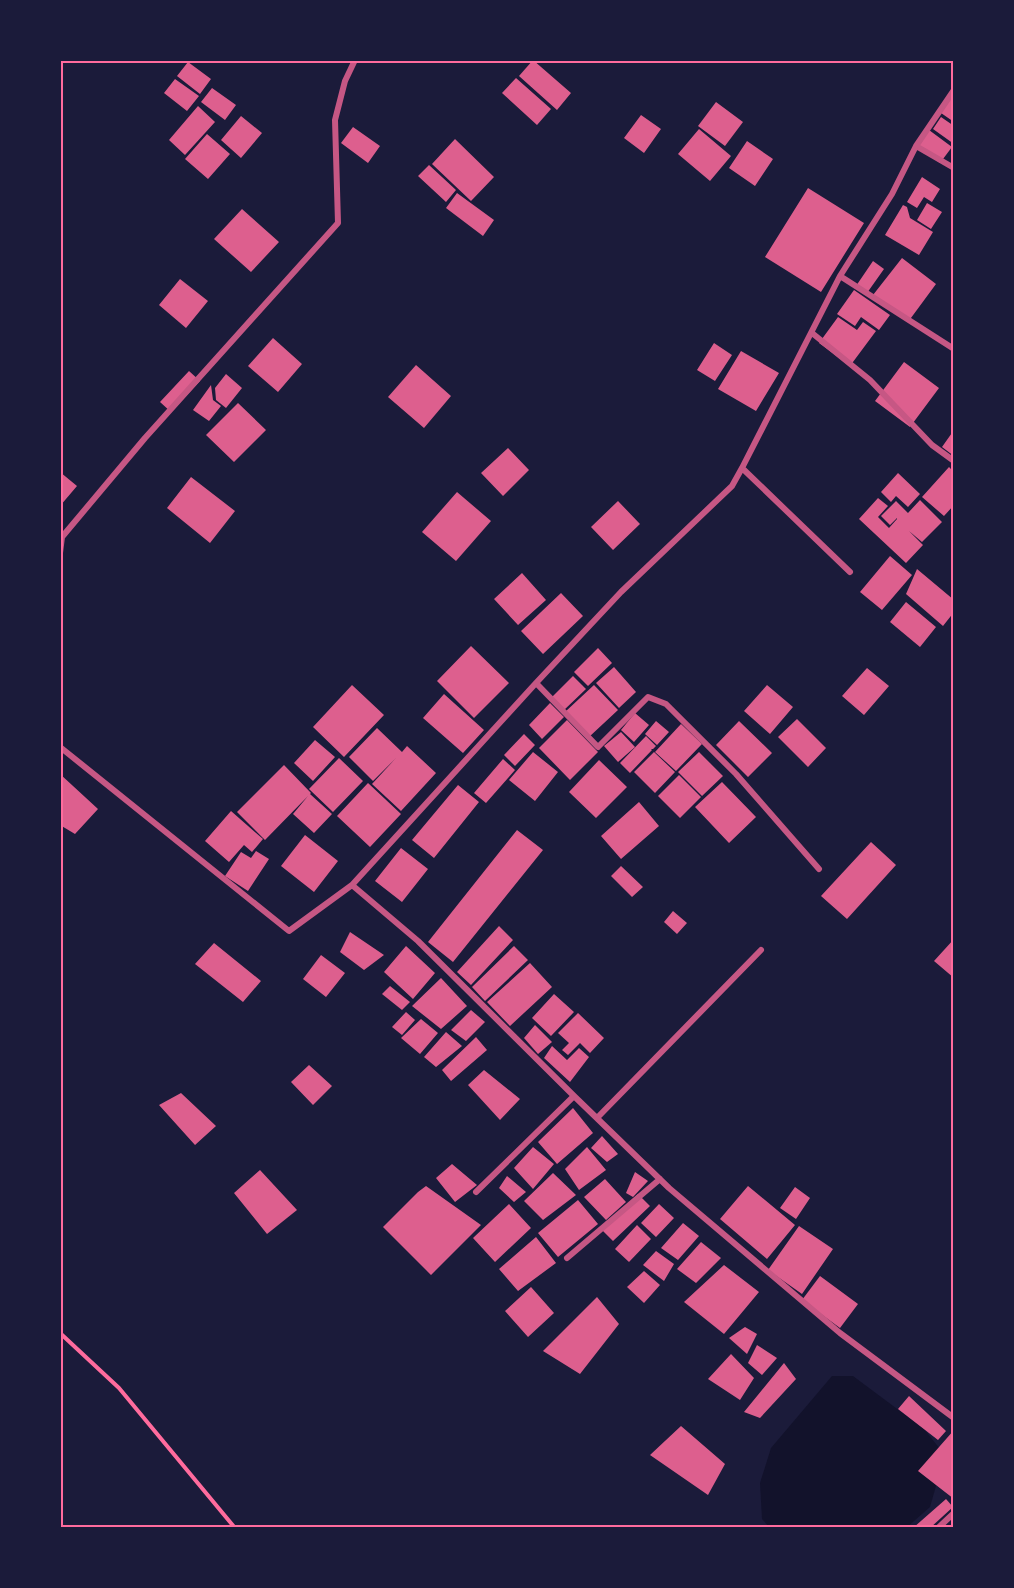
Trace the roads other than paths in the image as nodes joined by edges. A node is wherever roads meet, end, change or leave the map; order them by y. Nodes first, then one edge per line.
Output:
1 (355, 60) edge
2 (954, 90) edge
3 (916, 146) junction
4 (954, 168) edge
5 (840, 276) junction
6 (812, 333) junction
7 (954, 349) edge
8 (954, 461) edge
9 (742, 468) junction
10 (61, 537) edge
11 (60, 553) edge
12 (850, 572) dead end
13 (536, 684) junction
14 (60, 747) edge
15 (819, 869) dead end
16 (352, 885) junction
17 (761, 950) dead end
18 (574, 1096) junction
19 (597, 1118) junction
20 (660, 1179) junction
21 (476, 1192) dead end
22 (567, 1258) dead end
23 (954, 1418) edge
24 (954, 1513) edge
25 (938, 1528) edge

1 - 10 street
2 - 3 street
3 - 4 street
3 - 5 street
5 - 6 street
5 - 7 street
6 - 8 street
6 - 9 street
9 - 12 street
9 - 13 street
10 - 11 street
13 - 15 street
13 - 16 street
14 - 16 street
16 - 18 street
17 - 19 street
18 - 19 street
18 - 21 street
19 - 20 street
20 - 22 street
20 - 23 street
24 - 25 street

